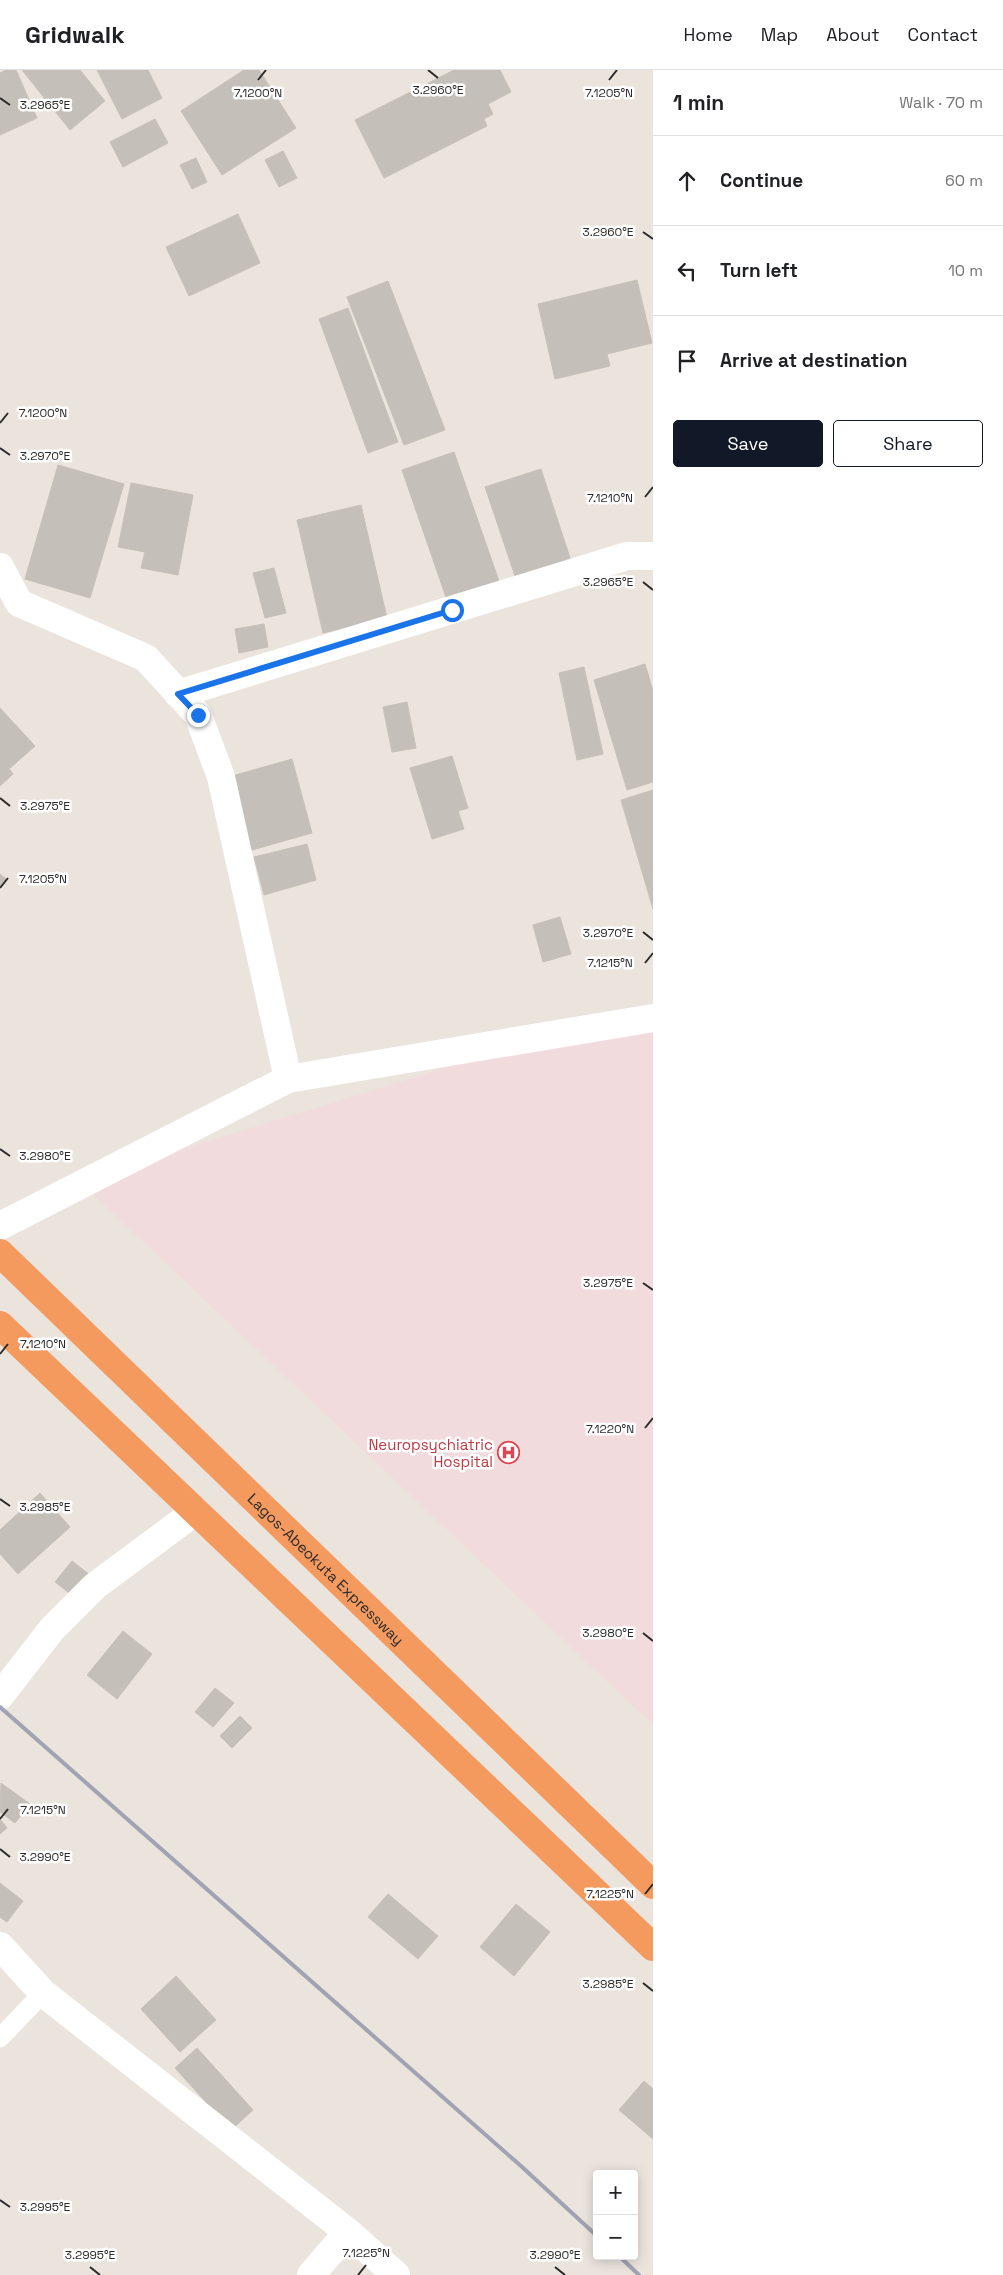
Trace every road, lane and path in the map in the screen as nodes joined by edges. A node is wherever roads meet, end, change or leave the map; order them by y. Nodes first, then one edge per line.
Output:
1 (653, 556) edge
2 (0, 567) edge
3 (178, 694) junction
4 (653, 1018) edge
5 (288, 1079) junction
6 (0, 1226) edge
7 (0, 1253) edge
8 (0, 1326) edge
9 (196, 1512) junction
10 (0, 1695) edge
11 (653, 1884) edge
12 (0, 1946) edge
13 (653, 1947) edge
14 (44, 1993) junction
15 (0, 2038) edge
16 (348, 2232) junction
17 (311, 2275) edge
18 (396, 2275) edge

1 - 3 street
2 - 3 street
3 - 5 street
4 - 5 street
5 - 6 street
7 - 11 highway, Lagos-Abeokuta Expressway
8 - 9 highway
9 - 10 street
9 - 13 highway
12 - 14 street
14 - 15 lane
14 - 16 street
16 - 17 street
16 - 18 street

